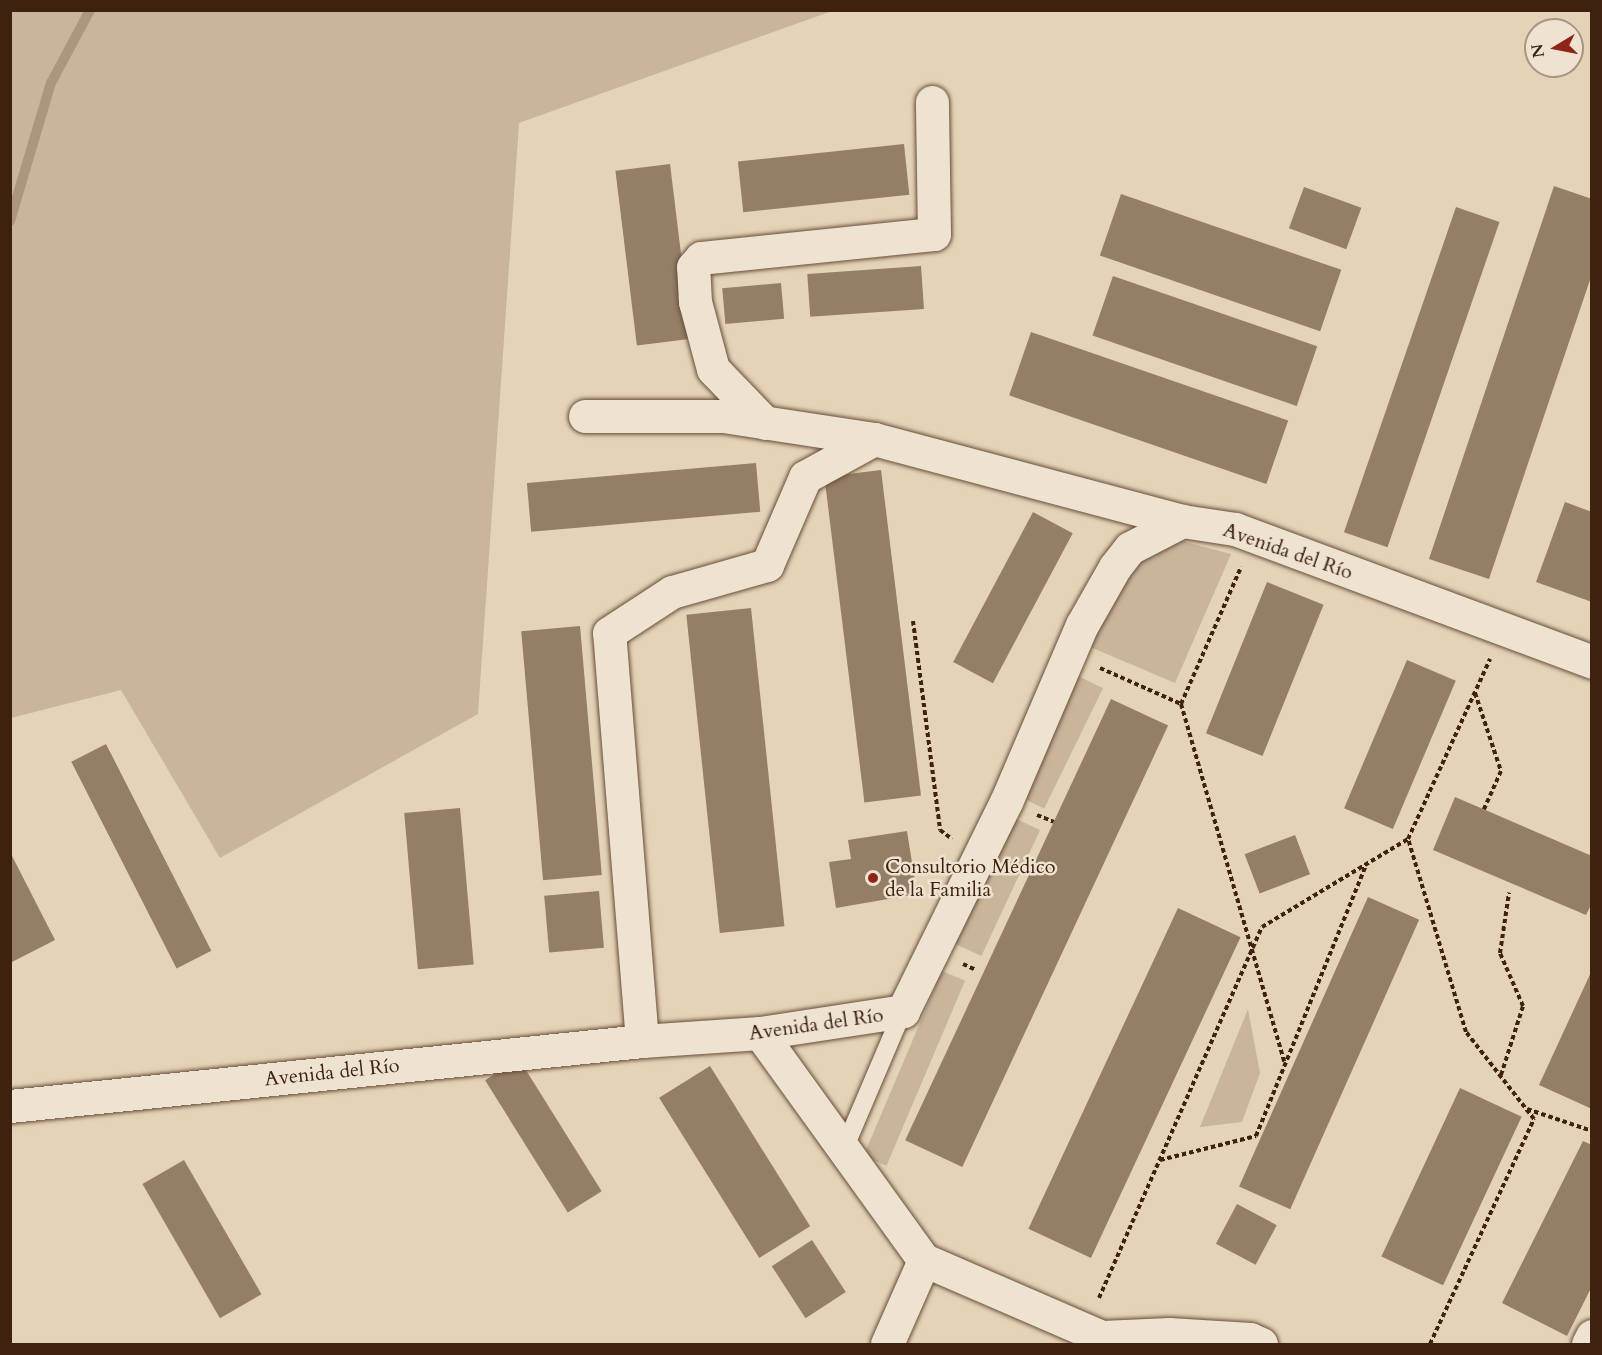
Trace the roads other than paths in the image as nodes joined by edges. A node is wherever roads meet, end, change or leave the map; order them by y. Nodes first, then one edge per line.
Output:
1 (932, 102) dead end
2 (585, 416) dead end
3 (765, 423) junction
4 (874, 439) junction
5 (1182, 521) junction
6 (1592, 662) edge
7 (903, 1011) junction
8 (760, 1033) junction
9 (642, 1041) junction
10 (10, 1106) edge
11 (844, 1149) junction
12 (924, 1260) junction
13 (1592, 1336) edge
14 (1097, 1337) edge
15 (887, 1344) edge
16 (1261, 1344) edge
17 (1588, 1344) edge

1 - 3 street
2 - 3 street
3 - 4 street
4 - 5 street
4 - 9 street
5 - 6 street, Avenida del Río
5 - 7 street, Avenida del Río
7 - 8 street, Avenida del Río
7 - 11 lane
8 - 9 street, Avenida del Río
8 - 11 street
9 - 10 street, Avenida del Río
11 - 12 street
12 - 14 street
12 - 15 street
13 - 17 street
14 - 16 street

